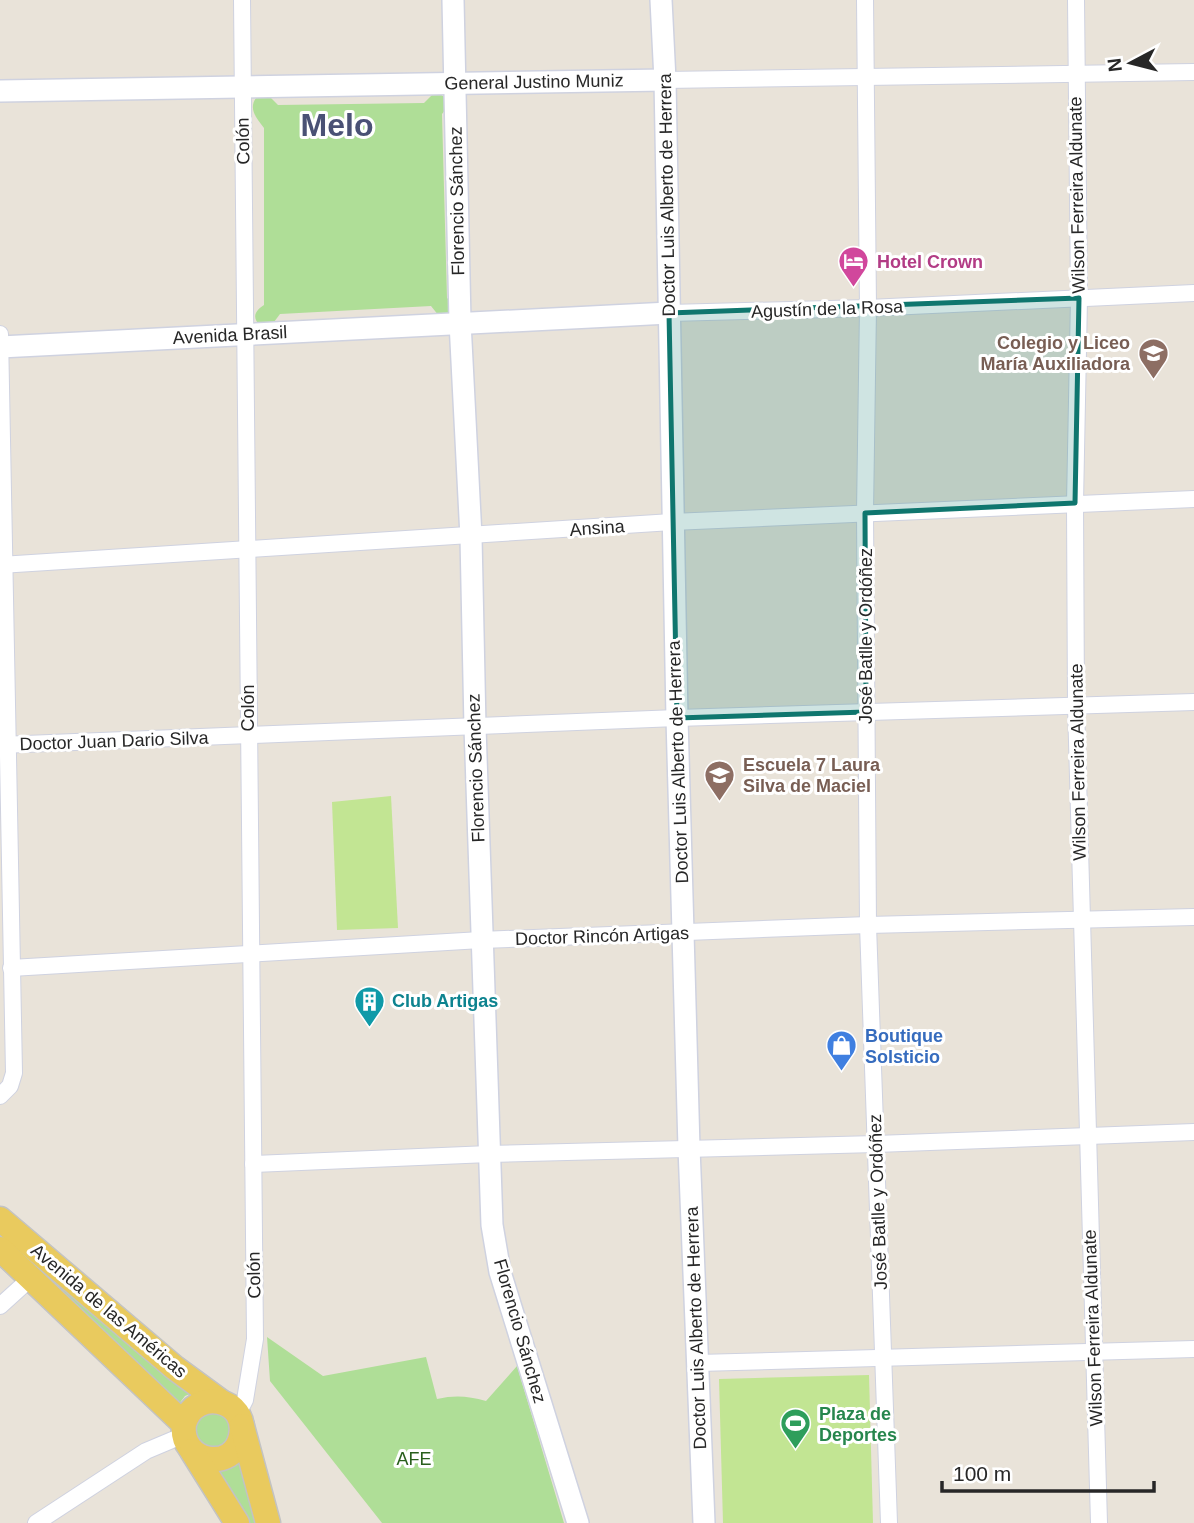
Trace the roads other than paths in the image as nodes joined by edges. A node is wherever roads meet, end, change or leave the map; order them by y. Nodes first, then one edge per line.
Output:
1 (242, 0) edge
2 (453, 0) edge
3 (661, 0) edge
4 (865, 0) edge
5 (1076, 0) edge
6 (1194, 72) edge
7 (1075, 75) junction
8 (865, 77) junction
9 (665, 80) junction
10 (455, 83) junction
11 (242, 87) junction
12 (0, 91) edge
13 (1194, 293) edge
14 (1079, 298) junction
15 (868, 308) junction
16 (669, 313) junction
17 (460, 323) junction
18 (0, 334) edge
19 (245, 335) junction
20 (0, 347) edge
21 (1194, 499) edge
22 (1075, 503) junction
23 (865, 513) junction
24 (672, 522) junction
25 (471, 537) junction
26 (248, 548) junction
27 (2, 565) edge
28 (1194, 702) edge
29 (1076, 706) junction
30 (866, 712) junction
31 (677, 718) junction
32 (475, 727) junction
33 (248, 736) junction
34 (4, 745) edge
35 (1194, 917) edge
36 (1081, 922) junction
37 (868, 925) junction
38 (684, 933) junction
39 (481, 940) junction
40 (250, 953) junction
41 (11, 968) junction
42 (0, 1096) edge
43 (1194, 1132) edge
44 (1088, 1134) junction
45 (876, 1144) junction
46 (689, 1148) junction
47 (489, 1154) junction
48 (253, 1164) junction
49 (0, 1219) edge
50 (0, 1249) edge
51 (32, 1278) junction
52 (0, 1306) edge
53 (1194, 1349) edge
54 (1093, 1353) junction
55 (882, 1359) junction
56 (698, 1363) junction
57 (233, 1414) junction
58 (186, 1437) junction
59 (36, 1523) edge
60 (237, 1523) edge
61 (268, 1523) edge
62 (578, 1523) edge
63 (704, 1523) edge
64 (889, 1523) edge
65 (1099, 1523) edge

1 - 11 street, Colón
2 - 10 street, Florencio Sánchez
3 - 9 street, Doctor Luis Alberto de Herrera
4 - 8 street, José Batlle y Ordóñez
5 - 7 street, Wilson Ferreira Aldunate
6 - 7 street, General Justino Muniz
7 - 8 street, General Justino Muniz
7 - 14 street, Wilson Ferreira Aldunate
8 - 9 street, General Justino Muniz
8 - 15 street, José Batlle y Ordóñez
9 - 10 street, General Justino Muniz
9 - 16 street, Doctor Luis Alberto de Herrera
10 - 11 street, General Justino Muniz
10 - 17 street, Florencio Sánchez
11 - 12 street, General Justino Muniz
11 - 19 street, Colón
13 - 14 street, Agustín de la Rosa
14 - 15 street, Agustín de la Rosa
14 - 22 street, Wilson Ferreira Aldunate
15 - 16 street, Agustín de la Rosa
15 - 23 street, José Batlle y Ordóñez
16 - 17 street, Agustín de la Rosa
16 - 24 street, Doctor Luis Alberto de Herrera
17 - 19 street, Avenida Brasil
17 - 25 street, Florencio Sánchez
18 - 20 street
19 - 20 street, Avenida Brasil
19 - 26 street, Colón
20 - 27 street
21 - 22 street, Ansina
22 - 23 street, Ansina
22 - 29 street, Wilson Ferreira Aldunate
23 - 24 street, Ansina
23 - 30 street, José Batlle y Ordóñez
24 - 25 street, Ansina
24 - 31 street, Doctor Luis Alberto de Herrera
25 - 26 street, Ansina
25 - 32 street, Florencio Sánchez
26 - 27 street, Ansina
26 - 33 street, Colón
27 - 34 street
28 - 29 street, Doctor Juan Dario Silva
29 - 30 street, Doctor Juan Dario Silva
29 - 36 street, Wilson Ferreira Aldunate
30 - 31 street, Doctor Juan Dario Silva
30 - 37 street, José Batlle y Ordóñez
31 - 32 street, Doctor Juan Dario Silva
31 - 38 street, Doctor Luis Alberto de Herrera
32 - 33 street, Doctor Juan Dario Silva
32 - 39 street, Florencio Sánchez
33 - 34 street, Doctor Juan Dario Silva
33 - 40 street, Colón
34 - 41 street
35 - 36 street, Doctor Rincón Artigas
36 - 37 street, Doctor Rincón Artigas
36 - 44 street, Wilson Ferreira Aldunate
37 - 38 street, Doctor Rincón Artigas
37 - 45 street, José Batlle y Ordóñez
38 - 39 street, Doctor Rincón Artigas
38 - 46 street, Doctor Luis Alberto de Herrera
39 - 40 street, Doctor Rincón Artigas
39 - 47 street, Florencio Sánchez
40 - 41 street, Doctor Rincón Artigas
40 - 48 street, Colón
41 - 42 street
43 - 44 street
44 - 45 street
44 - 54 street, Wilson Ferreira Aldunate
45 - 46 street
45 - 55 street, José Batlle y Ordóñez
46 - 47 street
46 - 56 street, Doctor Luis Alberto de Herrera
47 - 48 street
47 - 62 street, Florencio Sánchez
48 - 57 street, Colón
49 - 57 main road, Avenida de las Américas
50 - 51 main road, Avenida de las Américas
51 - 52 street
51 - 58 main road, Avenida de las Américas
53 - 54 street
54 - 55 street
54 - 65 street, Wilson Ferreira Aldunate
55 - 56 street
55 - 64 street, José Batlle y Ordóñez
56 - 63 street, Doctor Luis Alberto de Herrera
57 - 58 main road
57 - 58 main road
57 - 61 main road
58 - 59 street
58 - 60 main road, Avenida de las Américas

